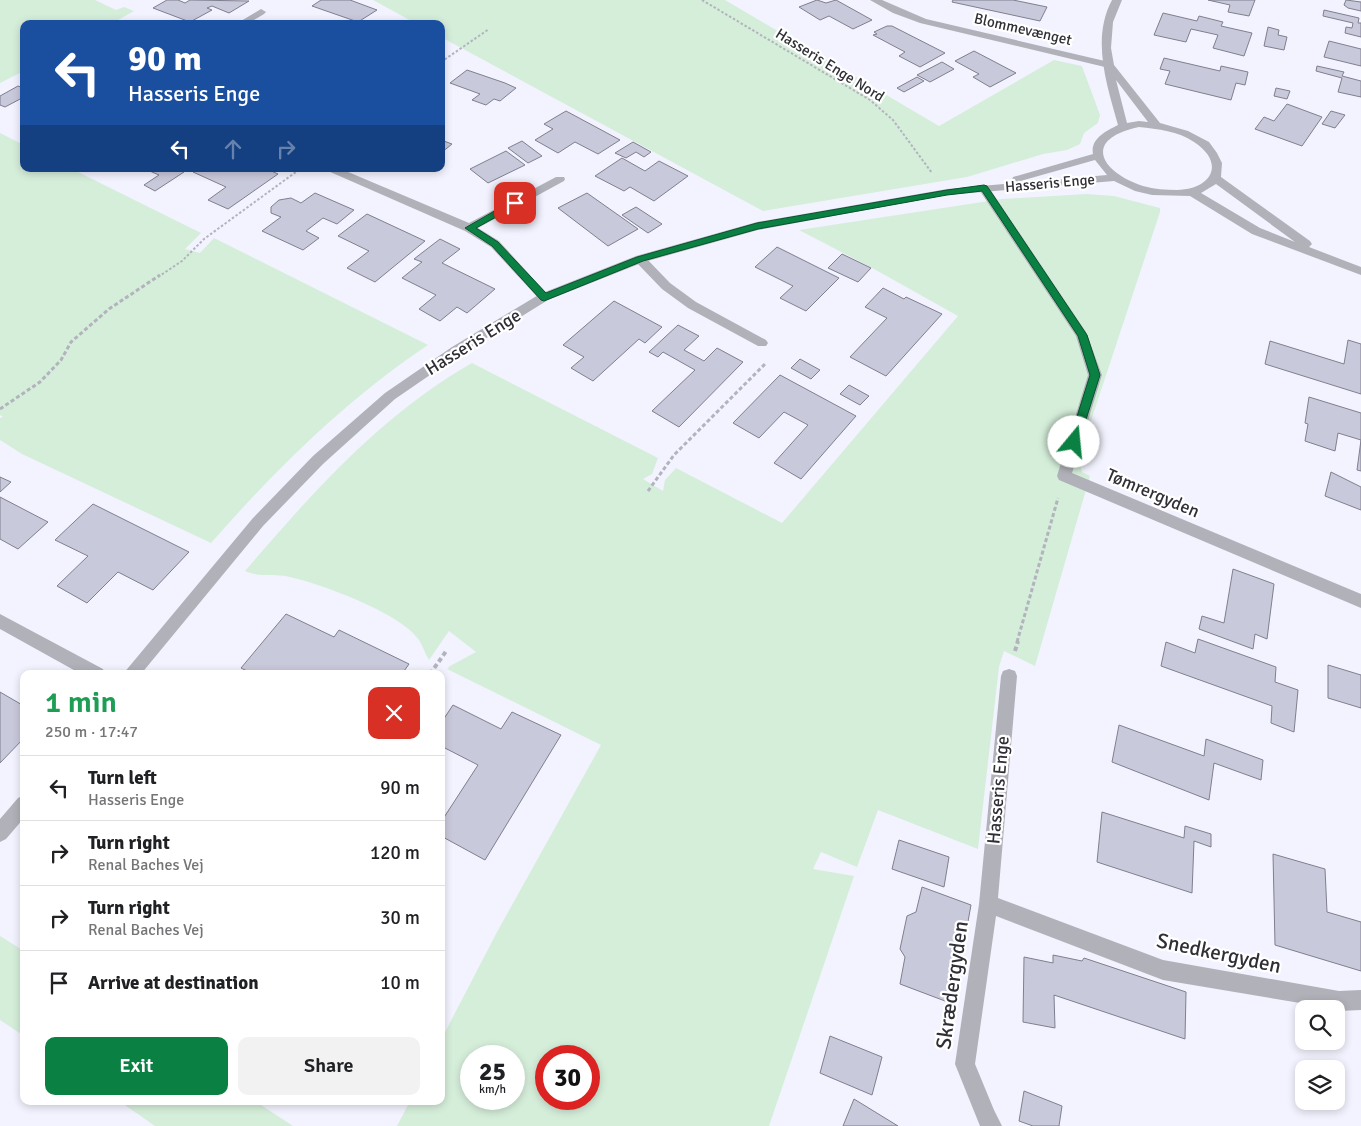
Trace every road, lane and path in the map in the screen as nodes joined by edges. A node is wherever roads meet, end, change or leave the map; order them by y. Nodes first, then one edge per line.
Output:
1 (702, 0) edge
2 (875, 0) edge
3 (1116, 0) edge
4 (261, 12) dead end
5 (247, 20) edge
6 (488, 29) dead end
7 (445, 59) edge
8 (1109, 65) junction
9 (1123, 126) junction
10 (1158, 126) junction
11 (1098, 156) junction
12 (296, 172) edge
13 (339, 172) edge
14 (1117, 177) junction
15 (1215, 178) junction
16 (560, 179) dead end
17 (984, 188) junction
18 (947, 192) junction
19 (1192, 192) junction
20 (469, 228) junction
21 (1326, 258) junction
22 (640, 259) junction
23 (1361, 271) edge
24 (544, 298) junction
25 (762, 343) joint
26 (0, 409) edge
27 (1064, 476) junction
28 (648, 491) dead end
29 (1361, 601) edge
30 (0, 621) edge
31 (447, 650) dead end
32 (90, 670) edge
33 (134, 670) edge
34 (433, 670) edge
35 (1009, 676) joint
36 (20, 809) edge
37 (0, 832) edge
38 (988, 904) junction
39 (1361, 1000) edge
40 (992, 1126) edge

1 - 18 path, Hasseris Enge Nord
2 - 8 street, Blommevænget
3 - 8 street
4 - 5 street
6 - 7 path
8 - 9 street
8 - 10 street
9 - 10 street
9 - 11 street
10 - 15 street
11 - 14 street
11 - 17 street, Hasseris Enge
12 - 26 path
13 - 20 street
14 - 17 street, Hasseris Enge
14 - 19 street
15 - 19 street
15 - 21 street
16 - 20 street
17 - 18 street, Hasseris Enge
17 - 27 street
18 - 22 street, Hasseris Enge
19 - 21 street
20 - 24 street
21 - 23 street
22 - 24 street, Hasseris Enge
22 - 25 street
24 - 33 street, Hasseris Enge
25 - 28 path
27 - 29 street, Tømrergyden
27 - 35 path
30 - 32 street
31 - 34 path
35 - 38 street, Hasseris Enge
36 - 37 street
38 - 39 street, Snedkergyden
38 - 40 street, Skrædergyden

